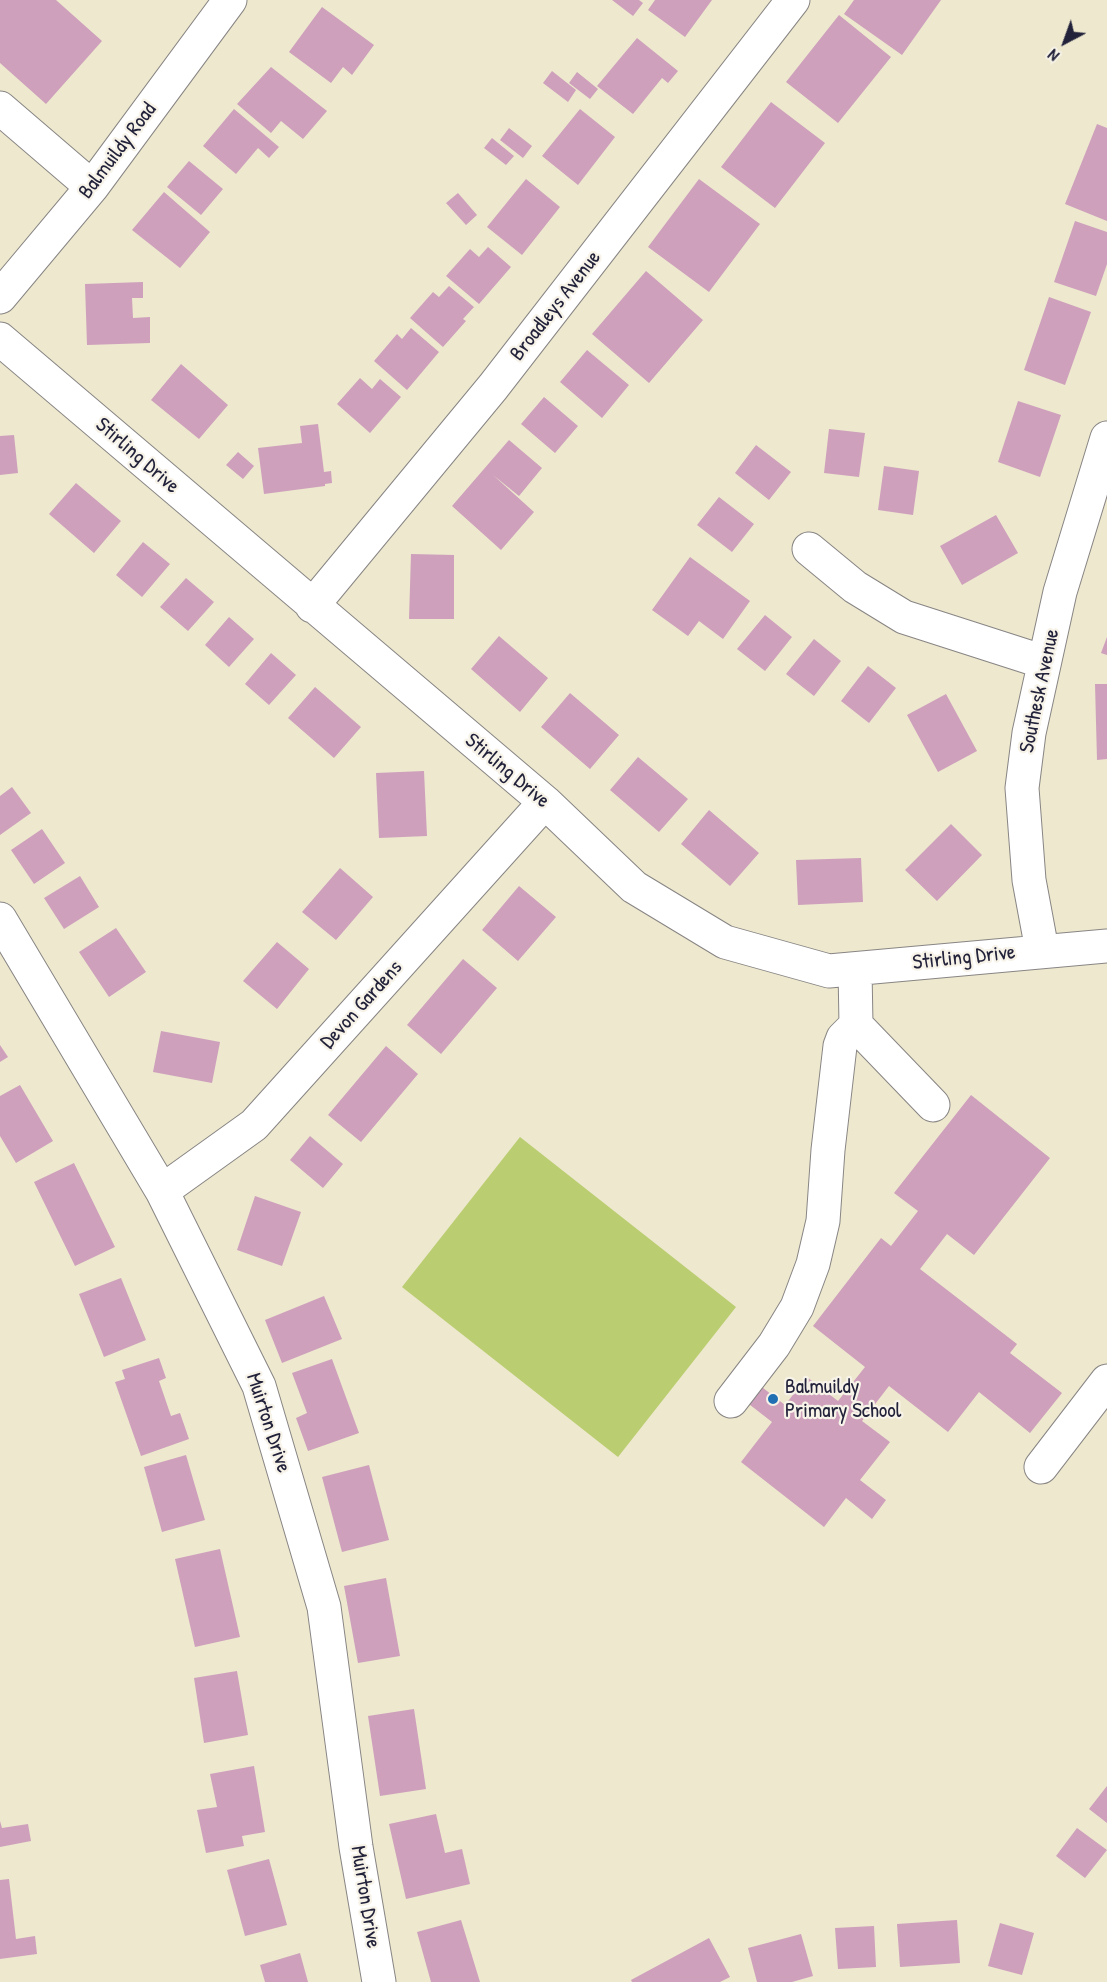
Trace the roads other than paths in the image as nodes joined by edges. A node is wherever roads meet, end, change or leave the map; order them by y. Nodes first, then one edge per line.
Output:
1 (230, 0) edge
2 (793, 0) edge
3 (0, 108) edge
4 (92, 187) junction
5 (0, 297) edge
6 (0, 339) edge
7 (1107, 438) edge
8 (808, 549) dead end
9 (312, 606) junction
10 (1044, 662) junction
11 (545, 802) junction
12 (0, 920) edge
13 (1107, 946) edge
14 (1042, 950) junction
15 (855, 969) junction
16 (856, 1025) junction
17 (933, 1105) dead end
18 (162, 1191) junction
19 (1107, 1381) edge
20 (731, 1401) dead end
21 (1041, 1467) dead end
22 (379, 1982) edge

1 - 4 street, Balmuildy Road
2 - 9 street, Broadleys Avenue
3 - 4 street
4 - 5 street, Balmuildy Road
6 - 9 street, Stirling Drive
7 - 10 street, Southesk Avenue
8 - 10 street
9 - 11 street, Stirling Drive
10 - 14 street, Southesk Avenue
11 - 15 street, Stirling Drive
11 - 18 street, Devon Gardens
12 - 18 street, Muirton Drive
13 - 14 street, Stirling Drive
14 - 15 street, Stirling Drive
15 - 16 street
16 - 17 street
16 - 20 street
18 - 22 street, Muirton Drive
19 - 21 street

